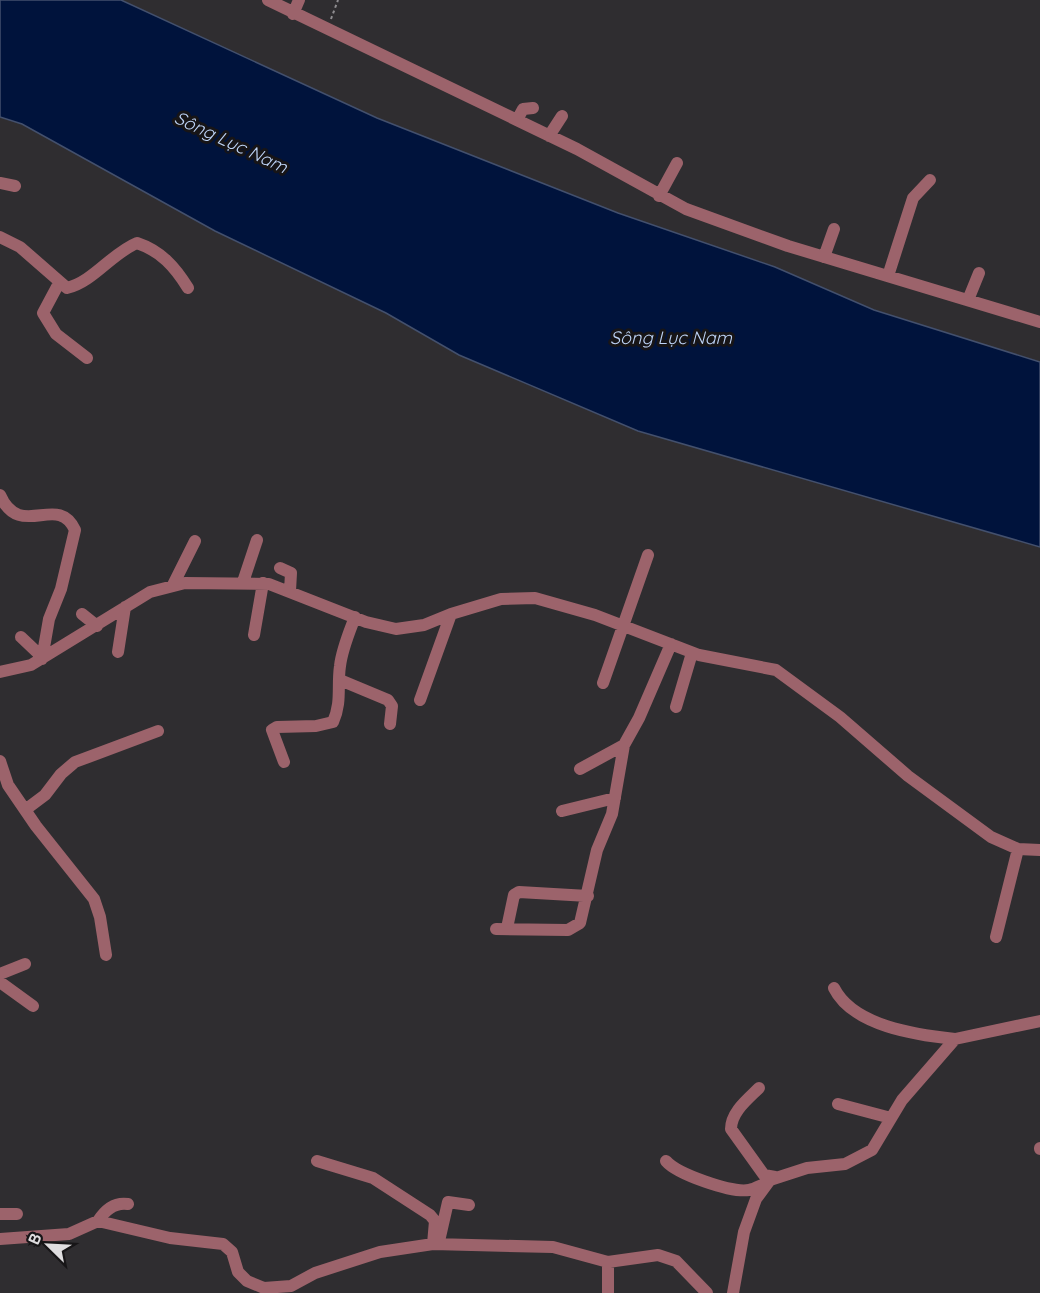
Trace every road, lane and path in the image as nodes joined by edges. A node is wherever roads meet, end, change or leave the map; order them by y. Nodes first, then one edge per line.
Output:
1 (269, 0) edge
2 (299, 0) edge
3 (338, 0) edge
4 (294, 14) junction
5 (327, 30) junction
6 (533, 108) dead end
7 (562, 116) dead end
8 (517, 120) junction
9 (549, 136) junction
10 (677, 163) dead end
11 (930, 180) dead end
12 (0, 183) edge
13 (15, 186) dead end
14 (659, 196) junction
15 (834, 229) dead end
16 (0, 237) edge
17 (824, 257) junction
18 (979, 273) dead end
19 (888, 276) junction
20 (59, 283) junction
21 (188, 288) dead end
22 (968, 300) junction
23 (1040, 322) edge
24 (87, 358) dead end
25 (0, 495) edge
26 (257, 540) dead end
27 (195, 541) dead end
28 (648, 555) dead end
29 (280, 568) dead end
30 (243, 582) junction
31 (263, 584) junction
32 (173, 585) junction
33 (290, 591) junction
34 (125, 607) junction
35 (82, 614) dead end
36 (451, 614) junction
37 (355, 617) junction
38 (97, 626) junction
39 (624, 627) junction
40 (254, 635) dead end
41 (21, 637) dead end
42 (671, 644) junction
43 (118, 652) dead end
44 (692, 653) junction
45 (42, 658) junction
46 (0, 672) edge
47 (340, 680) junction
48 (603, 684) dead end
49 (420, 700) dead end
50 (676, 707) dead end
51 (390, 724) dead end
52 (158, 731) dead end
53 (624, 745) junction
54 (0, 761) edge
55 (284, 762) dead end
56 (580, 769) dead end
57 (615, 798) junction
58 (25, 810) junction
59 (562, 811) dead end
60 (1018, 849) junction
61 (1040, 850) edge
62 (588, 896) junction
63 (996, 937) dead end
64 (106, 955) dead end
65 (25, 964) dead end
66 (0, 974) edge
67 (0, 982) edge
68 (834, 988) dead end
69 (33, 1006) dead end
70 (1040, 1021) edge
71 (955, 1039) junction
72 (759, 1088) dead end
73 (838, 1104) dead end
74 (891, 1118) junction
75 (317, 1161) dead end
76 (666, 1161) dead end
77 (771, 1180) junction
78 (128, 1204) dead end
79 (468, 1205) dead end
80 (0, 1214) edge
81 (17, 1214) dead end
82 (98, 1221) junction
83 (0, 1239) edge
84 (436, 1244) junction
85 (608, 1262) junction
86 (259, 1290) edge
87 (608, 1293) edge
88 (707, 1293) edge
89 (733, 1293) edge

1 - 4 street
2 - 4 street
3 - 5 path
4 - 5 street
5 - 8 street
6 - 8 street
7 - 9 street
8 - 9 street
9 - 14 street
10 - 14 street
11 - 19 street
12 - 13 street
14 - 17 street
15 - 17 street
16 - 20 street
17 - 19 street
18 - 22 street
19 - 22 street
20 - 21 street
20 - 24 street
22 - 23 street
25 - 45 street
26 - 30 street
27 - 32 street
28 - 39 street
29 - 33 street
30 - 31 street
30 - 32 street
31 - 33 street
31 - 40 street
32 - 34 street
33 - 37 street
34 - 38 street
34 - 43 street
35 - 38 street
36 - 37 street
36 - 39 street
36 - 49 street
37 - 47 street
38 - 45 street
39 - 42 street
39 - 48 street
41 - 45 street
42 - 44 street
42 - 53 street
44 - 50 street
44 - 60 street
45 - 46 street
47 - 51 street
47 - 55 street
52 - 58 street
53 - 56 street
53 - 57 street
54 - 58 street
57 - 59 street
57 - 62 street
58 - 64 street
60 - 61 street
60 - 63 street
62 - 62 street
65 - 66 street
67 - 69 street
68 - 71 street
70 - 71 street
71 - 74 street
72 - 77 street
73 - 74 street
74 - 77 street
75 - 84 street
76 - 77 street
77 - 89 street
78 - 82 street
79 - 84 street
80 - 81 street
82 - 83 street
82 - 86 street
84 - 85 street
84 - 86 street
85 - 87 street
85 - 88 street

